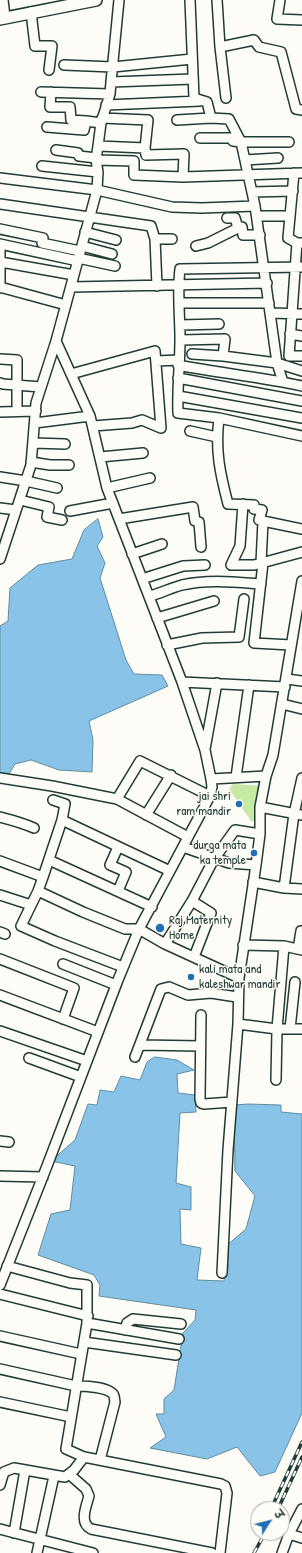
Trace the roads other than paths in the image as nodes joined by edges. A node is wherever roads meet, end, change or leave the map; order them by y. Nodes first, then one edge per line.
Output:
1 (2, 0) edge
2 (96, 0) edge
3 (119, 0) edge
4 (190, 0) edge
5 (218, 0) edge
6 (280, 0) edge
7 (68, 3) edge
8 (31, 12) junction
9 (2, 18) edge
10 (302, 20) edge
11 (220, 47) junction
12 (192, 59) junction
13 (64, 65) dead end
14 (113, 68) junction
15 (49, 70) dead end
16 (193, 79) junction
17 (111, 82) junction
18 (40, 92) dead end
19 (51, 92) junction
20 (110, 94) junction
21 (226, 98) dead end
22 (204, 101) junction
23 (106, 105) junction
24 (302, 110) edge
25 (211, 118) junction
26 (102, 120) junction
27 (177, 120) dead end
28 (86, 121) junction
29 (47, 127) dead end
30 (200, 138) dead end
31 (240, 142) junction
32 (288, 142) dead end
33 (98, 146) junction
34 (146, 148) junction
35 (56, 150) dead end
36 (278, 158) dead end
37 (96, 159) junction
38 (244, 160) junction
39 (42, 166) dead end
40 (98, 172) junction
41 (298, 173) edge
42 (248, 175) junction
43 (183, 177) junction
44 (0, 178) edge
45 (97, 190) junction
46 (293, 191) junction
47 (252, 192) junction
48 (0, 204) edge
49 (255, 206) junction
50 (90, 216) junction
51 (257, 216) junction
52 (290, 216) junction
53 (227, 218) dead end
54 (238, 228) junction
55 (0, 229) edge
56 (86, 232) junction
57 (260, 235) junction
58 (155, 239) junction
59 (116, 240) dead end
60 (172, 240) dead end
61 (299, 243) edge
62 (0, 244) edge
63 (196, 246) dead end
64 (80, 254) junction
65 (112, 254) dead end
66 (0, 262) edge
67 (115, 266) dead end
68 (298, 267) edge
69 (265, 268) junction
70 (0, 269) edge
71 (74, 275) junction
72 (267, 283) junction
73 (157, 286) junction
74 (178, 286) junction
75 (71, 287) junction
76 (0, 288) edge
77 (298, 290) edge
78 (179, 303) junction
79 (269, 303) junction
80 (66, 305) junction
81 (271, 313) junction
82 (292, 313) junction
83 (302, 314) edge
84 (219, 324) dead end
85 (180, 325) junction
86 (290, 334) junction
87 (302, 336) edge
88 (180, 340) junction
89 (56, 341) junction
90 (192, 354) dead end
91 (223, 356) junction
92 (302, 356) edge
93 (0, 359) edge
94 (156, 361) junction
95 (178, 363) junction
96 (277, 363) junction
97 (302, 371) edge
98 (71, 374) junction
99 (178, 378) junction
100 (283, 382) junction
101 (0, 383) edge
102 (17, 385) junction
103 (302, 386) edge
104 (42, 387) junction
105 (178, 396) junction
106 (302, 401) edge
107 (17, 406) dead end
108 (36, 411) junction
109 (0, 412) edge
110 (90, 416) junction
111 (219, 418) junction
112 (302, 418) edge
113 (35, 423) junction
114 (92, 426) junction
115 (190, 431) dead end
116 (302, 436) edge
117 (217, 437) junction
118 (33, 444) junction
119 (65, 444) dead end
120 (143, 453) dead end
121 (100, 457) junction
122 (31, 462) junction
123 (69, 465) dead end
124 (0, 477) edge
125 (150, 478) dead end
126 (26, 481) junction
127 (58, 488) dead end
128 (107, 488) junction
129 (20, 500) junction
130 (113, 503) junction
131 (243, 504) junction
132 (0, 508) edge
133 (16, 510) junction
134 (70, 510) dead end
135 (119, 519) junction
136 (62, 520) dead end
137 (263, 521) junction
138 (302, 529) edge
139 (162, 544) dead end
140 (201, 547) dead end
141 (302, 552) edge
142 (132, 554) junction
143 (0, 559) edge
144 (262, 563) junction
145 (205, 565) dead end
146 (142, 579) junction
147 (302, 581) edge
148 (261, 584) junction
149 (150, 596) junction
150 (244, 599) dead end
151 (214, 600) dead end
152 (300, 602) edge
153 (157, 618) junction
154 (239, 637) junction
155 (254, 643) junction
156 (167, 645) junction
157 (291, 646) junction
158 (302, 681) edge
159 (182, 682) junction
160 (217, 683) junction
161 (286, 683) junction
162 (249, 685) junction
163 (282, 704) junction
164 (302, 709) edge
165 (205, 750) junction
166 (171, 775) junction
167 (266, 776) junction
168 (236, 777) junction
169 (0, 778) edge
170 (302, 778) edge
171 (211, 779) junction
172 (300, 794) edge
173 (210, 796) junction
174 (117, 799) junction
175 (53, 800) dead end
176 (260, 807) junction
177 (298, 814) edge
178 (146, 815) junction
179 (0, 817) edge
180 (62, 820) junction
181 (34, 828) dead end
182 (260, 834) junction
183 (188, 837) junction
184 (118, 847) junction
185 (183, 847) junction
186 (214, 859) junction
187 (49, 860) junction
188 (0, 861) edge
189 (256, 865) junction
190 (170, 871) junction
191 (43, 878) junction
192 (253, 882) junction
193 (284, 888) junction
194 (302, 889) edge
195 (38, 891) junction
196 (118, 891) junction
197 (0, 894) edge
198 (192, 901) junction
199 (31, 905) junction
200 (152, 907) junction
201 (139, 929) junction
202 (302, 931) edge
203 (165, 944) junction
204 (243, 945) junction
205 (284, 946) junction
206 (300, 949) edge
207 (194, 956) junction
208 (0, 959) edge
209 (63, 964) dead end
210 (123, 967) junction
211 (239, 978) junction
212 (295, 982) dead end
213 (116, 985) junction
214 (0, 995) edge
215 (237, 997) junction
216 (201, 1015) dead end
217 (63, 1019) junction
218 (238, 1024) junction
219 (277, 1028) junction
220 (290, 1029) junction
221 (302, 1029) edge
222 (0, 1031) edge
223 (98, 1032) junction
224 (140, 1045) junction
225 (200, 1046) junction
226 (135, 1057) dead end
227 (29, 1058) dead end
228 (87, 1061) junction
229 (81, 1077) junction
230 (276, 1080) dead end
231 (232, 1102) junction
232 (0, 1176) edge
233 (43, 1177) junction
234 (7, 1266) junction
235 (222, 1273) dead end
236 (0, 1284) edge
237 (0, 1294) edge
238 (87, 1320) junction
239 (181, 1324) dead end
240 (125, 1330) junction
241 (0, 1336) edge
242 (179, 1338) dead end
243 (84, 1342) junction
244 (81, 1354) junction
245 (176, 1356) dead end
246 (0, 1369) edge
247 (76, 1386) junction
248 (0, 1402) edge
249 (71, 1417) junction
250 (84, 1457) junction
251 (100, 1460) junction
252 (25, 1470) junction
253 (69, 1474) junction
254 (54, 1476) junction
255 (0, 1485) edge
256 (302, 1509) edge
257 (0, 1529) edge
258 (290, 1532) edge
259 (14, 1533) junction
260 (290, 1534) edge
261 (302, 1538) edge
262 (40, 1540) junction
263 (286, 1541) edge
264 (37, 1553) edge
265 (93, 1553) edge
266 (212, 1553) edge
267 (220, 1553) edge
268 (282, 1553) edge

1 - 9 street
2 - 7 main road
3 - 14 street
4 - 12 street
5 - 11 street
6 - 10 street
7 - 8 main road
8 - 9 main road
8 - 15 street
11 - 21 street
11 - 24 street
12 - 14 street
12 - 16 street
13 - 14 street
14 - 17 street
16 - 17 street
16 - 22 street
17 - 20 street
18 - 19 street
19 - 20 street
19 - 28 street
20 - 23 street
22 - 23 street
22 - 25 street
23 - 26 street
25 - 27 street
25 - 31 street
26 - 28 street
26 - 33 street
26 - 34 street
28 - 29 street
30 - 31 street
31 - 32 street
31 - 38 street
33 - 34 street
33 - 37 street
34 - 43 street
35 - 37 street
36 - 38 street
37 - 40 street
37 - 43 street
38 - 42 street
39 - 40 street
40 - 45 street
41 - 42 street
41 - 46 street
42 - 43 street
42 - 47 street
44 - 45 street
45 - 49 street
45 - 50 street
46 - 47 street
46 - 52 street
47 - 49 street
48 - 50 street
49 - 51 street
50 - 56 street
50 - 58 street
51 - 52 street
51 - 57 street
52 - 61 street
53 - 54 street
54 - 57 street
54 - 63 street
55 - 64 street
56 - 59 street
56 - 64 street
57 - 69 street
58 - 60 street
58 - 73 street
61 - 68 street
62 - 64 street
62 - 66 street
64 - 65 street
64 - 67 street
64 - 71 street
66 - 70 street
66 - 71 street
68 - 69 street
68 - 77 street
69 - 72 street
69 - 74 street
70 - 76 street
71 - 75 street
72 - 74 street
72 - 79 street
73 - 74 street
73 - 75 street
74 - 78 street
75 - 80 street
76 - 80 street
77 - 82 street
78 - 79 street
78 - 85 street
79 - 81 street
80 - 89 street
81 - 82 street
81 - 96 street
82 - 83 street
82 - 86 street
84 - 85 street
85 - 88 street
86 - 87 street
86 - 92 street
88 - 91 street
88 - 95 street
89 - 98 street
89 - 104 street
90 - 91 street
91 - 96 street
93 - 102 street
94 - 95 street
94 - 98 street
94 - 114 street
95 - 99 street
95 - 100 street
96 - 97 street
96 - 100 street
98 - 110 street
99 - 105 street
99 - 106 street
100 - 103 street
101 - 102 street
102 - 104 street
102 - 107 street
104 - 108 street
105 - 111 street
105 - 112 street
108 - 109 street
108 - 113 street
110 - 113 street
110 - 114 street
111 - 116 street
111 - 117 street
113 - 118 street
114 - 121 street
115 - 117 street
117 - 131 street
118 - 119 street
118 - 122 street
120 - 121 street
121 - 128 street
122 - 123 street
122 - 126 street
124 - 126 street
125 - 128 street
126 - 127 street
126 - 129 street
128 - 130 street
129 - 133 street
129 - 136 street
130 - 134 street
130 - 135 street
131 - 137 street
131 - 144 street
132 - 133 street
133 - 143 street
135 - 140 street
135 - 142 street
137 - 138 street
137 - 144 street
139 - 142 street
141 - 144 street
142 - 146 street
144 - 148 street
145 - 146 street
146 - 149 street
147 - 152 street
148 - 149 street
148 - 155 street
149 - 153 street
150 - 154 street
151 - 153 street
152 - 157 street
153 - 156 street
154 - 155 street
154 - 156 street
155 - 157 street
156 - 159 street
157 - 161 street
158 - 161 street
159 - 160 street
159 - 165 street
160 - 162 street
160 - 165 street
161 - 162 street
161 - 163 street
162 - 168 street
163 - 164 street
163 - 167 street
165 - 171 street
166 - 173 street
166 - 174 street
166 - 178 street
167 - 168 street
167 - 176 street
168 - 171 street
169 - 174 street
170 - 172 street
171 - 173 street
172 - 177 street
173 - 183 street
174 - 178 street
175 - 180 street
176 - 177 street
176 - 182 street
177 - 193 street
178 - 183 street
179 - 181 street
180 - 184 street
180 - 187 street
182 - 186 street
182 - 189 street
183 - 185 street
184 - 190 street
184 - 196 street
185 - 186 street
185 - 190 street
186 - 189 street
186 - 198 street
187 - 191 street
187 - 196 street
188 - 191 street
189 - 192 street
190 - 200 street
191 - 195 street
192 - 193 street
192 - 204 street
193 - 194 street
195 - 199 street
195 - 201 street
196 - 200 street
197 - 199 street
198 - 203 street
198 - 207 street
199 - 210 street
200 - 201 street
201 - 203 street
201 - 210 street
202 - 206 street
203 - 207 street
204 - 205 street
204 - 211 street
205 - 206 street
205 - 219 street
207 - 211 street
208 - 217 street
209 - 213 street
210 - 213 street
211 - 215 street
212 - 220 street
213 - 223 street
214 - 217 street
215 - 218 street
215 - 224 street
216 - 225 street
217 - 223 street
218 - 219 street
218 - 231 street
219 - 220 street
219 - 230 street
220 - 221 street
222 - 228 street
223 - 228 street
224 - 225 street
224 - 226 street
225 - 231 street
227 - 229 street
228 - 229 street
229 - 233 street
231 - 235 street
232 - 233 street
233 - 234 street
234 - 236 street
234 - 238 street
237 - 238 street
238 - 240 street
238 - 243 street
239 - 240 street
240 - 242 street
241 - 244 street
243 - 244 street
243 - 245 street
244 - 247 street
246 - 247 street
247 - 249 street
247 - 251 street
248 - 249 street
249 - 250 street
250 - 251 street
250 - 253 street
251 - 267 street
252 - 254 street
252 - 255 street
252 - 259 street
253 - 254 street
253 - 266 street
254 - 262 street
256 - 258 street
257 - 259 street
259 - 262 street
260 - 261 street
262 - 264 street
262 - 265 street
263 - 268 street

